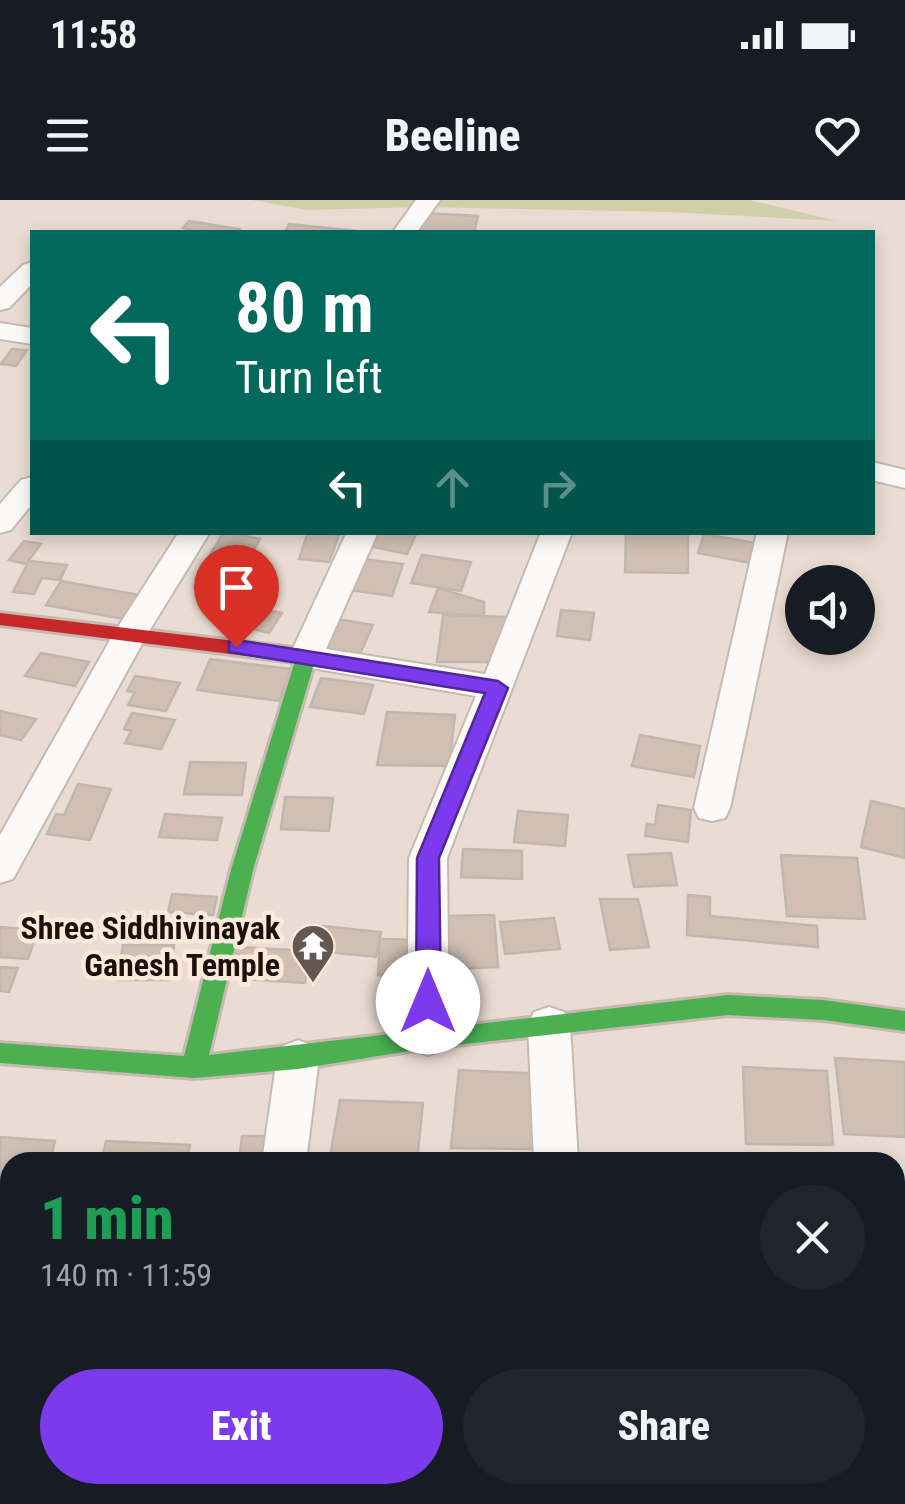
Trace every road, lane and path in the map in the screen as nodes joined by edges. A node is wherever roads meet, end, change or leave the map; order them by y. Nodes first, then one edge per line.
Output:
1 (428, 200) edge
2 (406, 230) edge
3 (30, 272) edge
4 (0, 302) edge
5 (0, 332) edge
6 (30, 336) edge
7 (875, 473) edge
8 (905, 479) edge
9 (30, 488) edge
10 (0, 523) edge
11 (193, 535) edge
12 (361, 535) edge
13 (555, 535) edge
14 (772, 535) edge
15 (0, 619) edge
16 (131, 633) junction
17 (306, 657) junction
18 (498, 688) junction
19 (712, 808) dead end
20 (0, 868) edge
21 (902, 1018) edge
22 (549, 1024) junction
23 (428, 1038) junction
24 (0, 1052) edge
25 (298, 1058) junction
26 (194, 1067) junction
27 (285, 1152) edge
28 (555, 1152) edge

1 - 2 street
3 - 4 street
5 - 6 street
7 - 8 street
9 - 10 street
11 - 16 street
12 - 17 street
13 - 18 street
14 - 19 street
15 - 16 street
16 - 17 street
16 - 20 street
17 - 18 street
17 - 26 street
18 - 23 street
21 - 22 street
22 - 23 street
22 - 28 street
23 - 25 street
24 - 26 street
25 - 26 street
25 - 27 street

